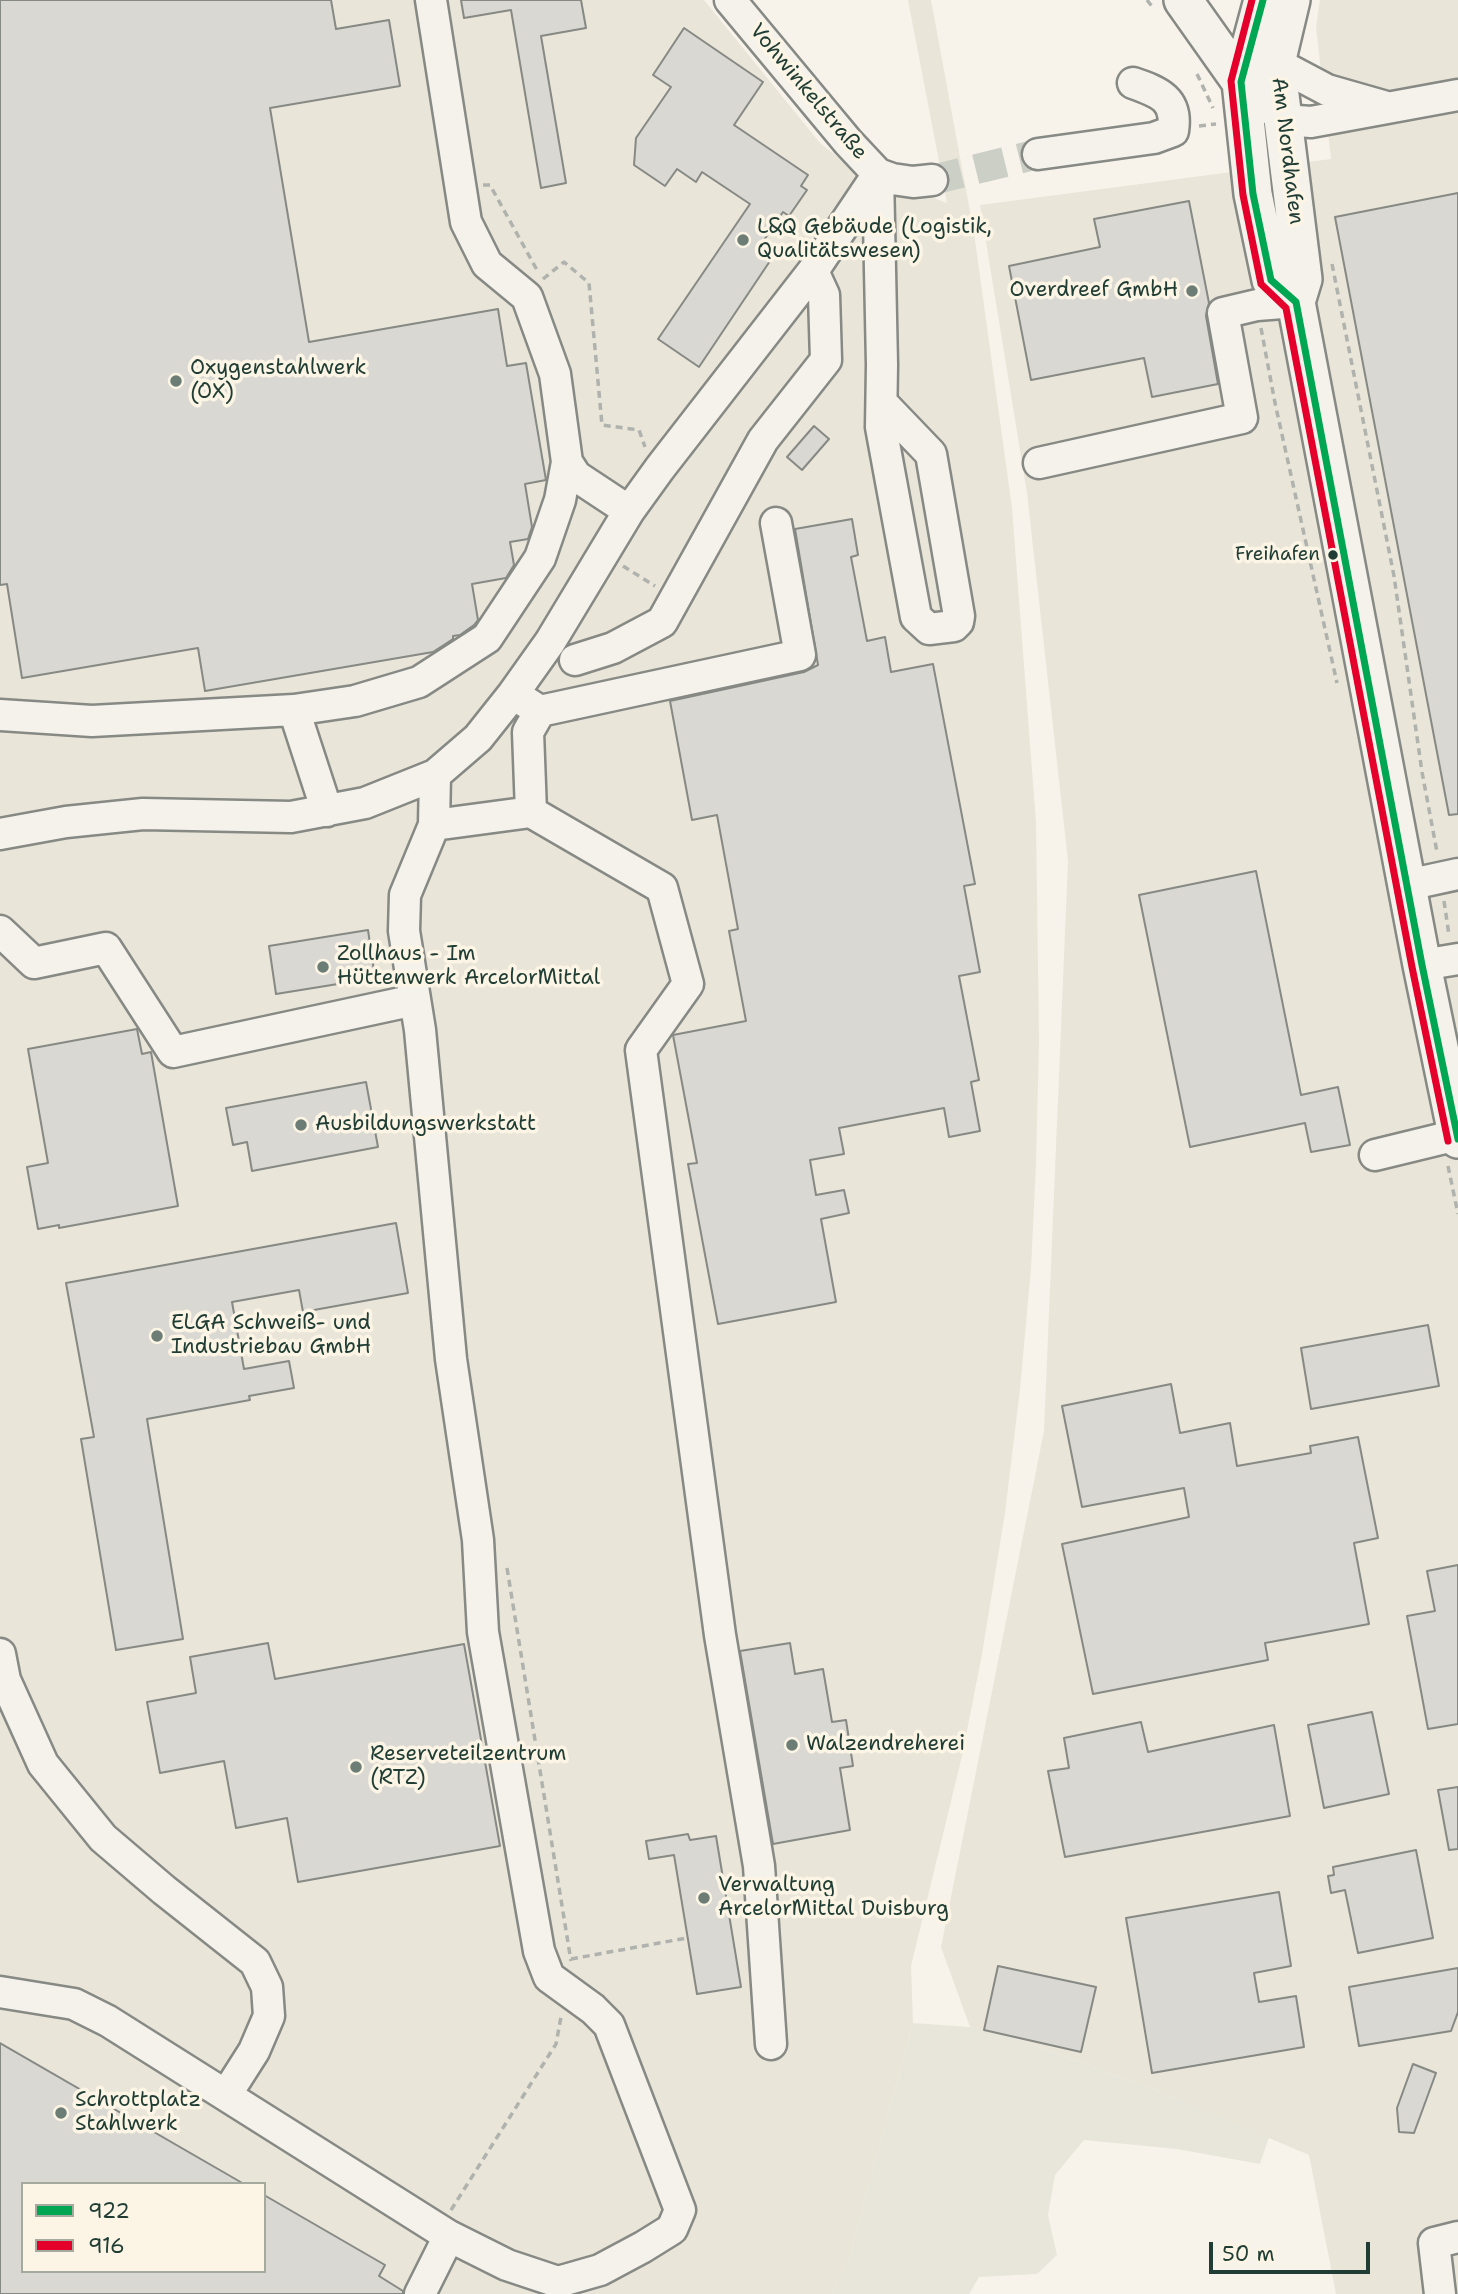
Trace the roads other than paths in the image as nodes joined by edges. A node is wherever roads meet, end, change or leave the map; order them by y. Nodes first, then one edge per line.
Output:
1 (431, 0) edge
2 (730, 0) edge
3 (1237, 0) edge
4 (1291, 0) edge
5 (1169, 5) edge
6 (1259, 16) edge
7 (1276, 63) junction
8 (1241, 82) junction
9 (1133, 83) dead end
10 (1458, 95) edge
11 (1390, 108) junction
12 (1284, 120) junction
13 (1038, 154) tunnel mouth
14 (878, 174) junction
15 (932, 180) tunnel mouth
16 (813, 271) junction
17 (1296, 302) junction
18 (882, 403) junction
19 (567, 462) junction
20 (1039, 463) dead end
21 (629, 511) junction
22 (776, 523) dead end
23 (613, 648) junction
24 (575, 660) dead end
25 (513, 694) junction
26 (597, 700) junction
27 (294, 710) junction
28 (540, 711) junction
29 (0, 715) edge
30 (435, 775) junction
31 (327, 811) junction
32 (531, 812) junction
33 (433, 825) junction
34 (0, 834) edge
35 (1435, 879) edge
36 (0, 931) edge
37 (1445, 961) edge
38 (415, 1000) junction
39 (1449, 1139) edge
40 (1375, 1155) dead end
41 (0, 1654) edge
42 (0, 1992) edge
43 (771, 2044) dead end
44 (226, 2095) junction
45 (449, 2236) junction
46 (1458, 2237) edge
47 (420, 2294) edge
48 (1440, 2294) edge

1 - 19 street
2 - 14 street, Vohwinkelstraße
3 - 6 main road
4 - 7 main road, Am Nordhafen
5 - 8 main road
6 - 7 main road
6 - 8 main road, Am Nordhafen
7 - 11 street
7 - 12 main road, Am Nordhafen
8 - 12 street
8 - 17 main road, Am Nordhafen
9 - 13 street
10 - 11 street
11 - 12 street
12 - 17 main road, Am Nordhafen
14 - 15 street, Vohwinkelstraße
14 - 16 street
14 - 18 street
16 - 21 street
16 - 23 street
17 - 20 street
17 - 35 main road, Am Nordhafen
18 - 18 street
19 - 21 street
19 - 27 street
21 - 25 street
22 - 26 street
23 - 24 street
23 - 26 street
25 - 28 street
25 - 30 street
26 - 28 street
27 - 29 street
27 - 31 street
28 - 32 street
30 - 31 street
30 - 33 street
31 - 34 street
32 - 33 street
32 - 43 street
33 - 38 street
35 - 37 main road, Am Nordhafen
36 - 38 street
37 - 39 main road, Am Nordhafen
38 - 45 street
39 - 40 street
41 - 44 street
42 - 44 street
44 - 45 street
45 - 47 street
46 - 48 street

